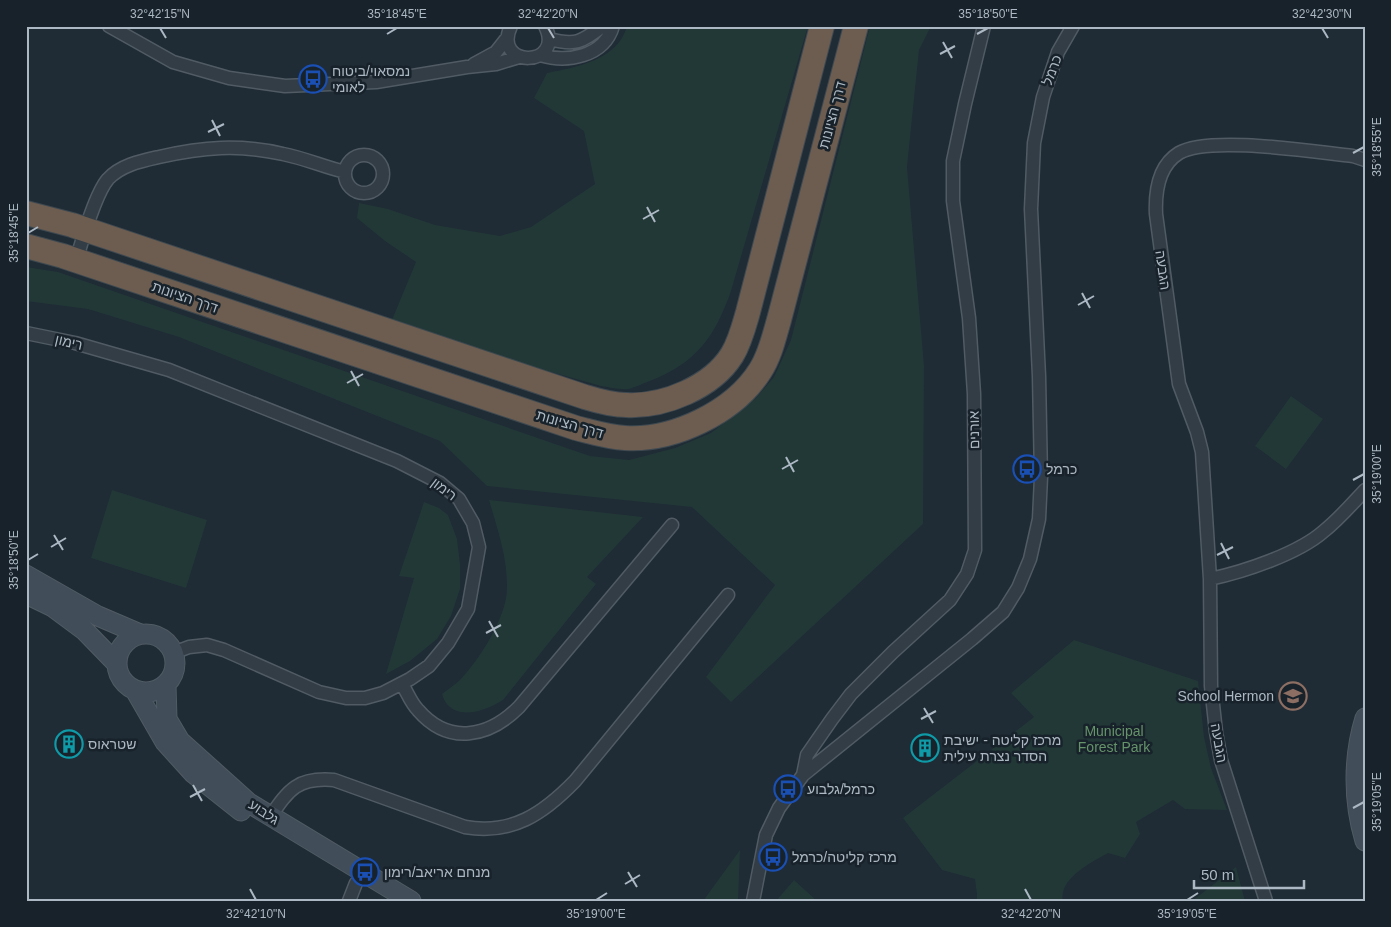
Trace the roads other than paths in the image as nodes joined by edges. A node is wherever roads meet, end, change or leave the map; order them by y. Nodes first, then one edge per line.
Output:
1 (109, 26) edge
2 (603, 26) edge
3 (613, 26) edge
4 (822, 26) edge
5 (856, 26) edge
6 (984, 26) edge
7 (1073, 26) edge
8 (509, 32) edge
9 (547, 32) edge
10 (540, 55) junction
11 (519, 57) junction
12 (467, 67) junction
13 (1365, 160) edge
14 (345, 172) dead end
15 (26, 213) edge
16 (85, 230) junction
17 (26, 246) edge
18 (76, 260) junction
19 (26, 333) edge
20 (1365, 490) edge
21 (672, 524) dead end
22 (26, 575) edge
23 (1210, 579) junction
24 (26, 594) edge
25 (728, 596) dead end
26 (140, 634) junction
27 (173, 654) junction
28 (116, 664) junction
29 (166, 684) junction
30 (402, 684) junction
31 (135, 690) junction
32 (1365, 718) edge
33 (803, 775) junction
34 (270, 817) junction
35 (1365, 841) edge
36 (356, 883) junction
37 (349, 901) edge
38 (384, 901) edge
39 (411, 901) edge
40 (753, 901) edge
41 (1266, 901) edge

1 - 12 street
2 - 9 street
3 - 10 street
4 - 16 highway
5 - 18 highway, דרך הציונות
6 - 33 street, אורנים
7 - 33 street, כרמל
8 - 11 street
8 - 12 street
9 - 10 street
10 - 11 street
11 - 12 street
13 - 23 street, הגבעה
14 - 16 street
15 - 16 highway
16 - 18 street
17 - 18 highway, דרך הציונות
19 - 30 street, רימון
20 - 23 street
21 - 30 street
22 - 26 street
23 - 41 street, הגבעה
24 - 28 street
25 - 34 street
26 - 27 street
26 - 28 street
27 - 29 street
27 - 30 street, רימון
28 - 31 street
29 - 31 street
29 - 34 street, גלבוע
31 - 36 street, גלבוע
32 - 35 street
33 - 40 street, כרמל
34 - 39 street, גלבוע
36 - 37 street
36 - 38 street, גלבוע

